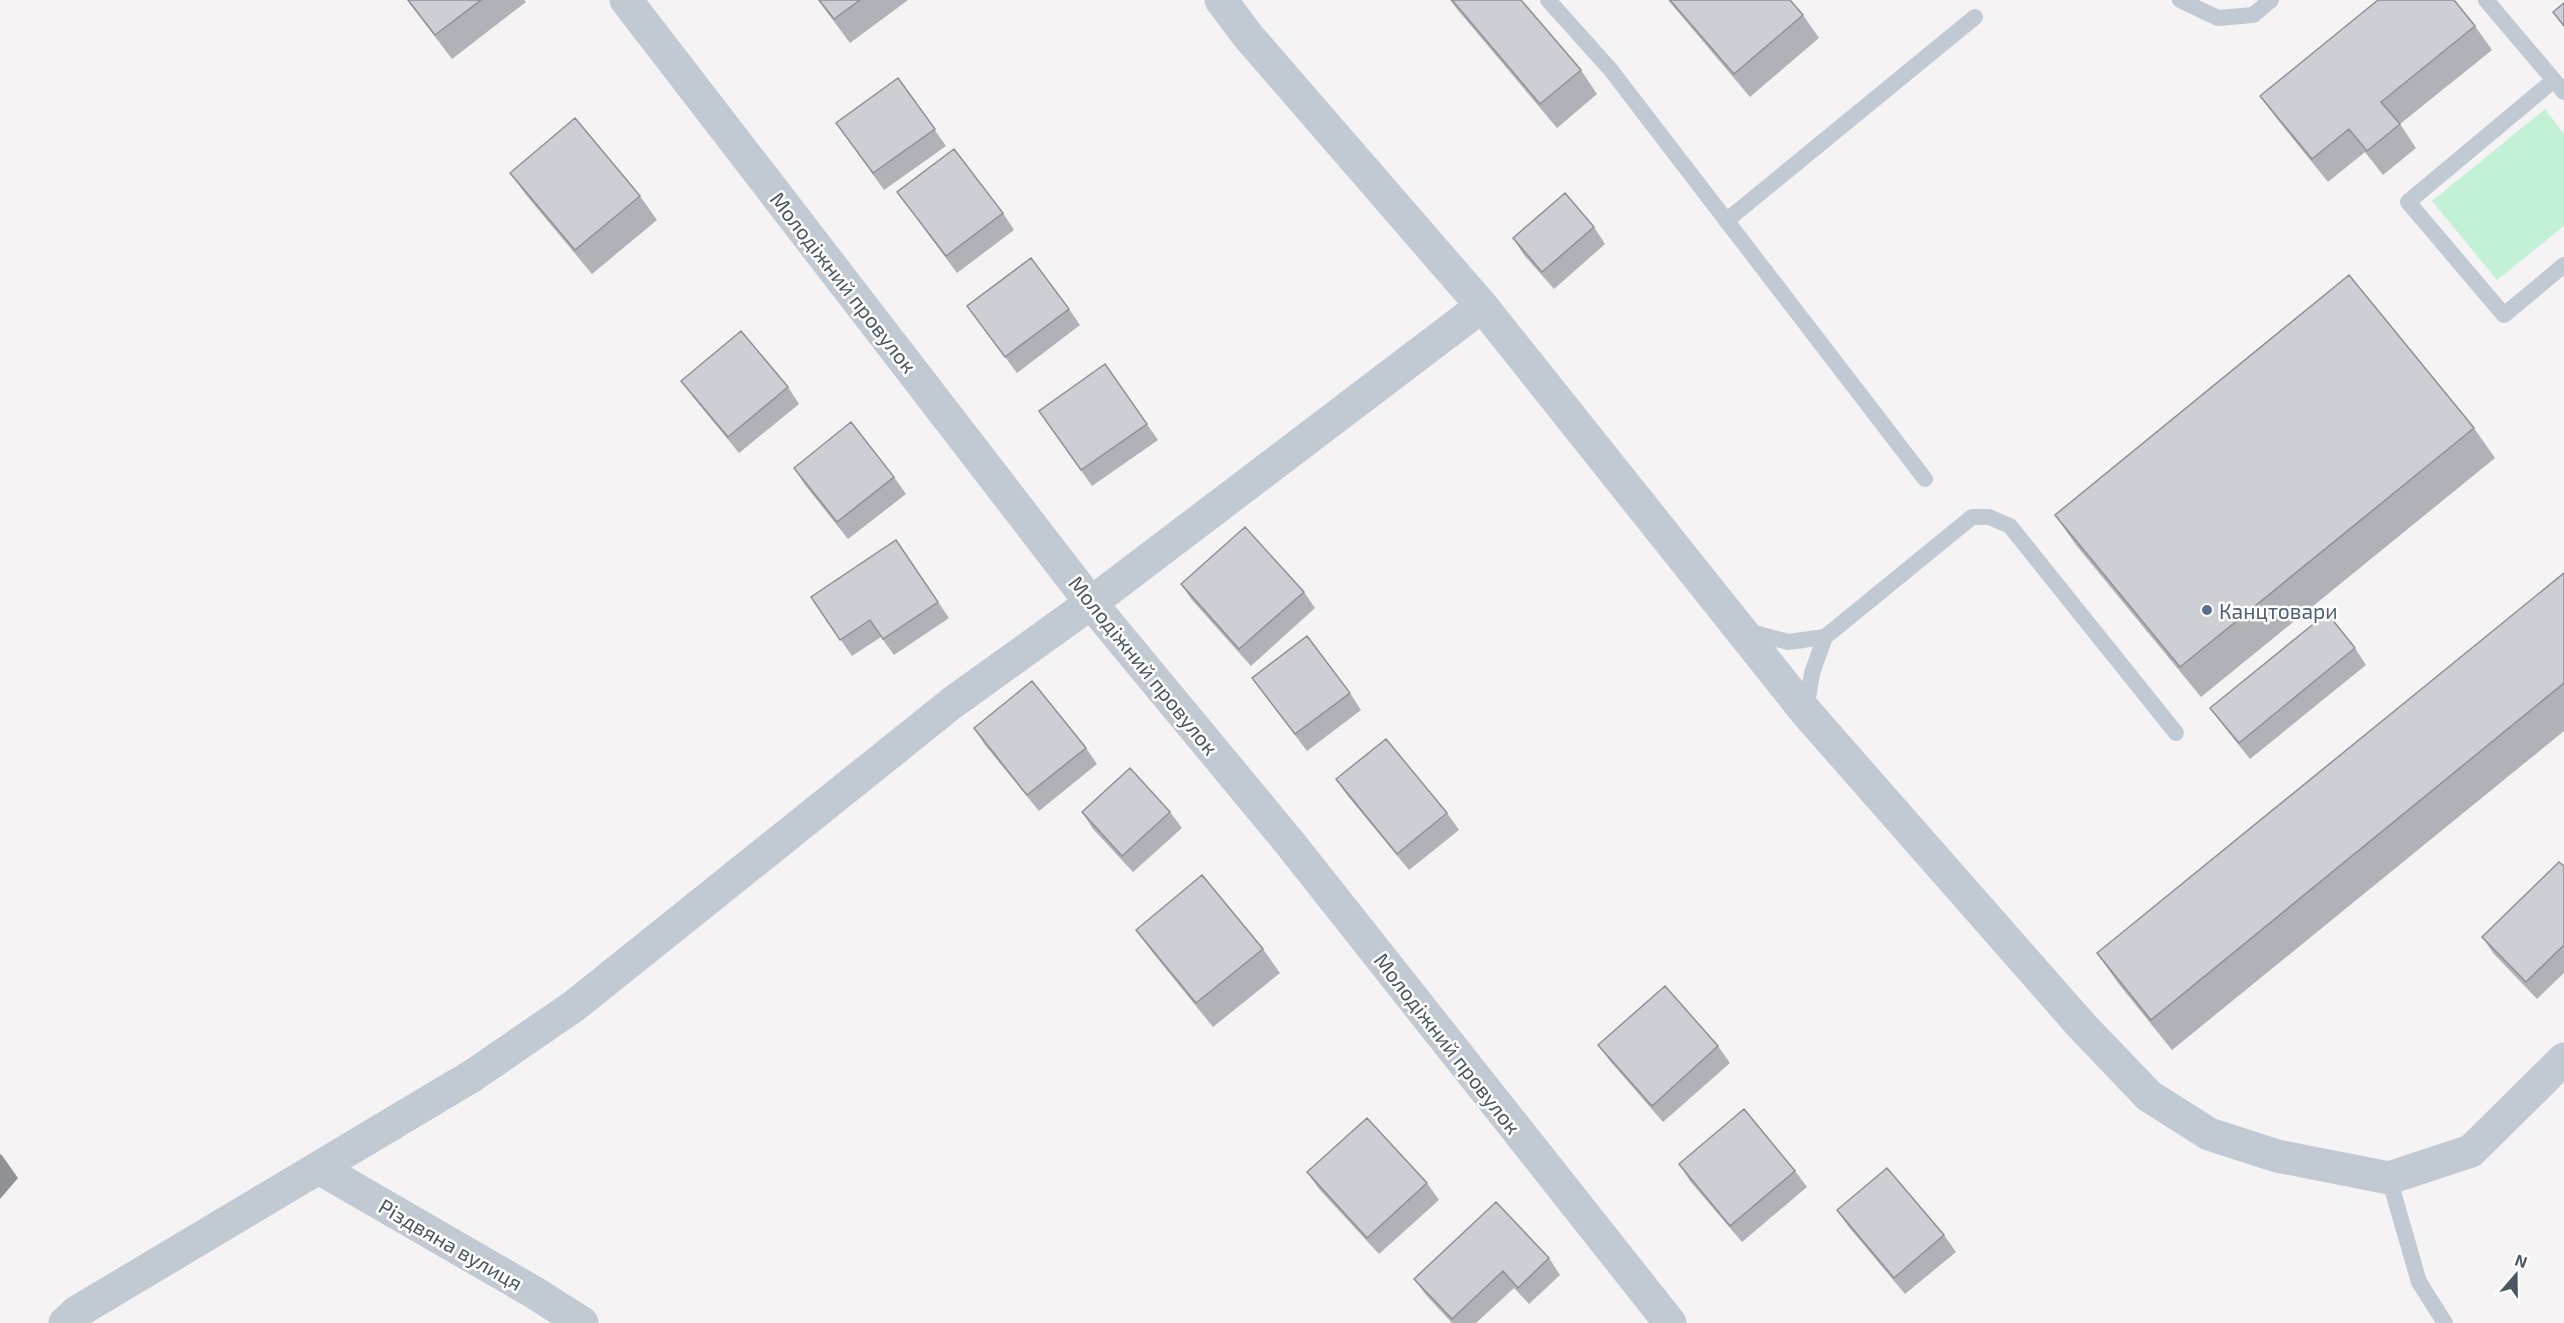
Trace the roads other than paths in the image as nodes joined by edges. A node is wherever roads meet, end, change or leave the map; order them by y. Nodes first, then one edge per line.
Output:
1 (627, 0) edge
2 (1221, 0) edge
3 (1548, 0) edge
4 (2180, 0) edge
5 (2271, 0) edge
6 (2486, 0) edge
7 (1975, 17) dead end
8 (2559, 86) edge
9 (1726, 220) junction
10 (2564, 265) edge
11 (1482, 306) junction
12 (1925, 479) dead end
13 (1091, 603) junction
14 (1737, 628) junction
15 (1825, 638) junction
16 (1806, 712) junction
17 (2176, 733) dead end
18 (2564, 1059) edge
19 (318, 1168) junction
20 (2390, 1178) junction
21 (65, 1323) edge
22 (582, 1323) edge
23 (1670, 1323) edge
24 (2445, 1323) edge

1 - 13 street, Молодіжний провулок
2 - 11 street
3 - 9 lane
4 - 5 lane
6 - 8 lane
7 - 9 lane
8 - 10 lane
9 - 12 lane
11 - 13 street
11 - 14 street
13 - 19 street
13 - 23 street, Молодіжний провулок
14 - 15 lane
14 - 16 street
15 - 16 lane
15 - 17 lane
16 - 20 street
18 - 20 street
19 - 21 street
19 - 22 street, Різдвяна вулиця
20 - 24 lane

